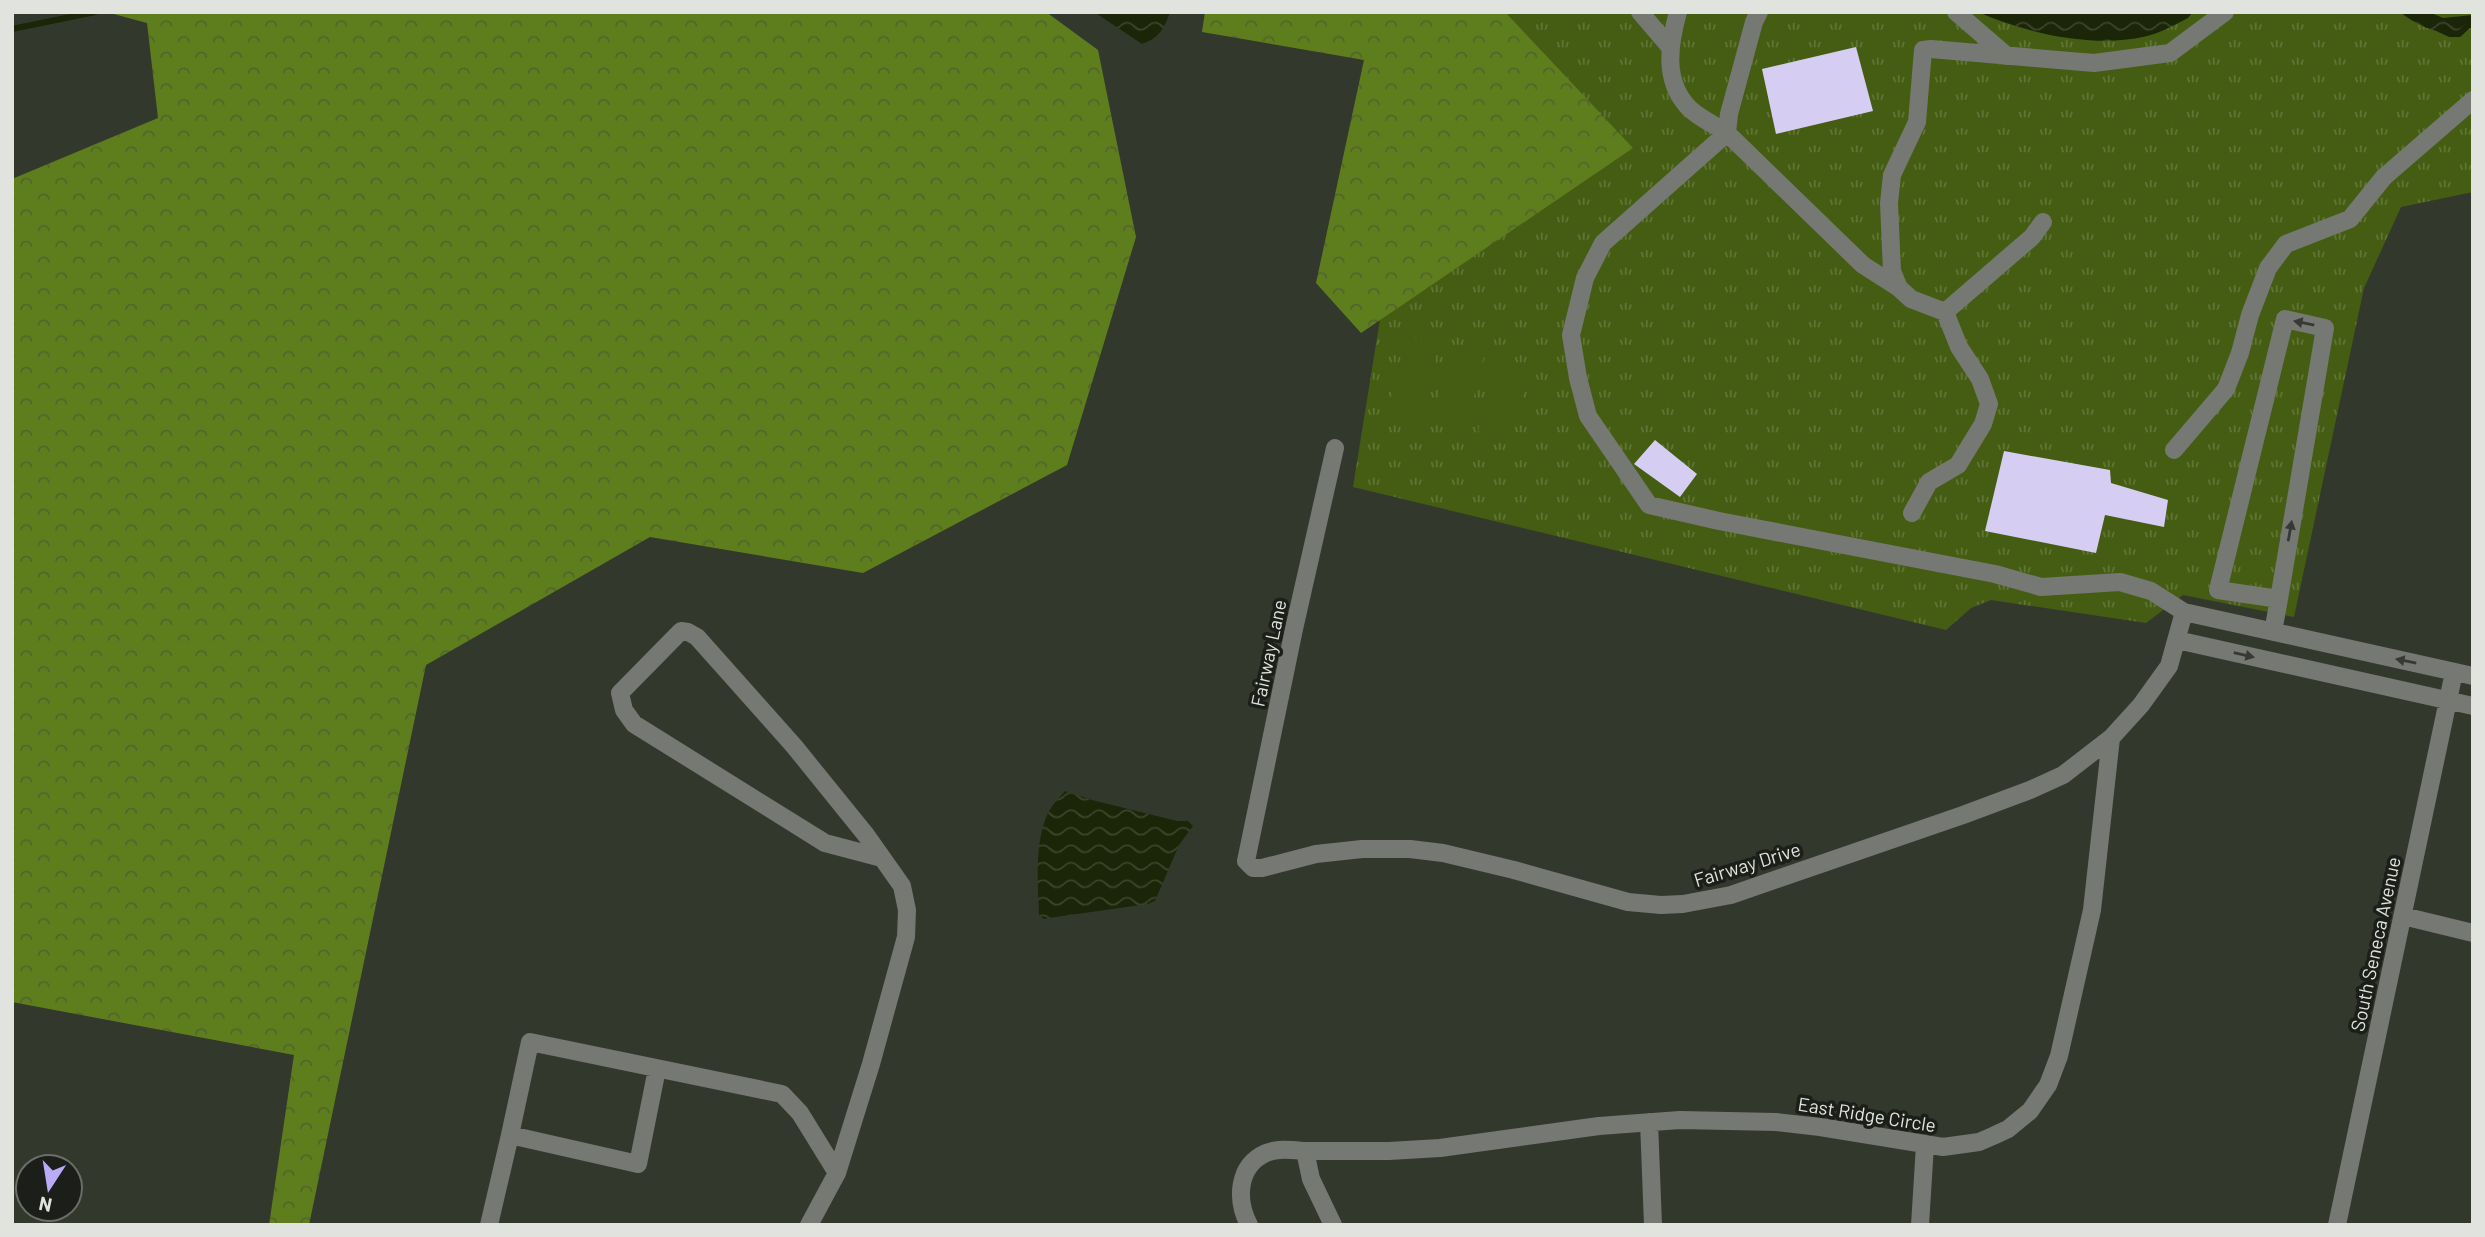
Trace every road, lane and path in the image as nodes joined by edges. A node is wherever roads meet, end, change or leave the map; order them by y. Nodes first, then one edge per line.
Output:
1 (1640, 12) edge
2 (1678, 12) edge
3 (1759, 12) edge
4 (1956, 12) edge
5 (2225, 12) edge
6 (1670, 46) junction
7 (2007, 56) junction
8 (2473, 100) edge
9 (1727, 133) junction
10 (2043, 222) dead end
11 (1899, 288) junction
12 (1945, 312) junction
13 (1335, 448) dead end
14 (2174, 450) dead end
15 (1912, 513) dead end
16 (2279, 599) junction
17 (2184, 612) junction
18 (2273, 632) junction
19 (2177, 640) junction
20 (2325, 643) junction
21 (2319, 672) junction
22 (2454, 672) junction
23 (2473, 676) edge
24 (2448, 701) junction
25 (2473, 706) edge
26 (2111, 738) junction
27 (882, 858) junction
28 (1251, 867) joint
29 (2403, 916) junction
30 (2473, 933) edge
31 (657, 1069) junction
32 (1649, 1122) junction
33 (510, 1135) junction
34 (1925, 1145) junction
35 (1305, 1151) junction
36 (837, 1173) junction
37 (489, 1225) edge
38 (809, 1225) edge
39 (1249, 1225) edge
40 (1334, 1225) edge
41 (1653, 1225) edge
42 (1920, 1225) edge
43 (2337, 1225) edge

1 - 6 street
2 - 6 street
3 - 9 street
4 - 7 street
5 - 7 street
6 - 9 street
7 - 11 street
8 - 14 street
9 - 11 street
9 - 17 street
10 - 12 street
11 - 12 street
12 - 15 street
13 - 28 street, Fairway Lane
16 -> 16 street
16 - 18 street
17 - 18 street
17 - 19 street
18 - 20 street
19 -> 21 street
19 - 26 street, Fairway Drive
20 - 21 street
22 -> 20 street
21 - 24 street
22 - 23 street
22 - 24 street, South Seneca Avenue
24 - 25 street
24 - 29 street, South Seneca Avenue
26 - 28 street, Fairway Drive
26 - 34 street, East Ridge Circle
27 - 27 street
27 - 36 street
29 - 30 street
29 - 43 street, South Seneca Avenue
31 - 33 street
31 - 33 street
31 - 36 street
32 - 34 street, East Ridge Circle
32 - 35 street, East Ridge Circle
32 - 41 street
33 - 37 street
34 - 42 street
35 - 39 street, East Ridge Circle
35 - 40 street
36 - 38 street

